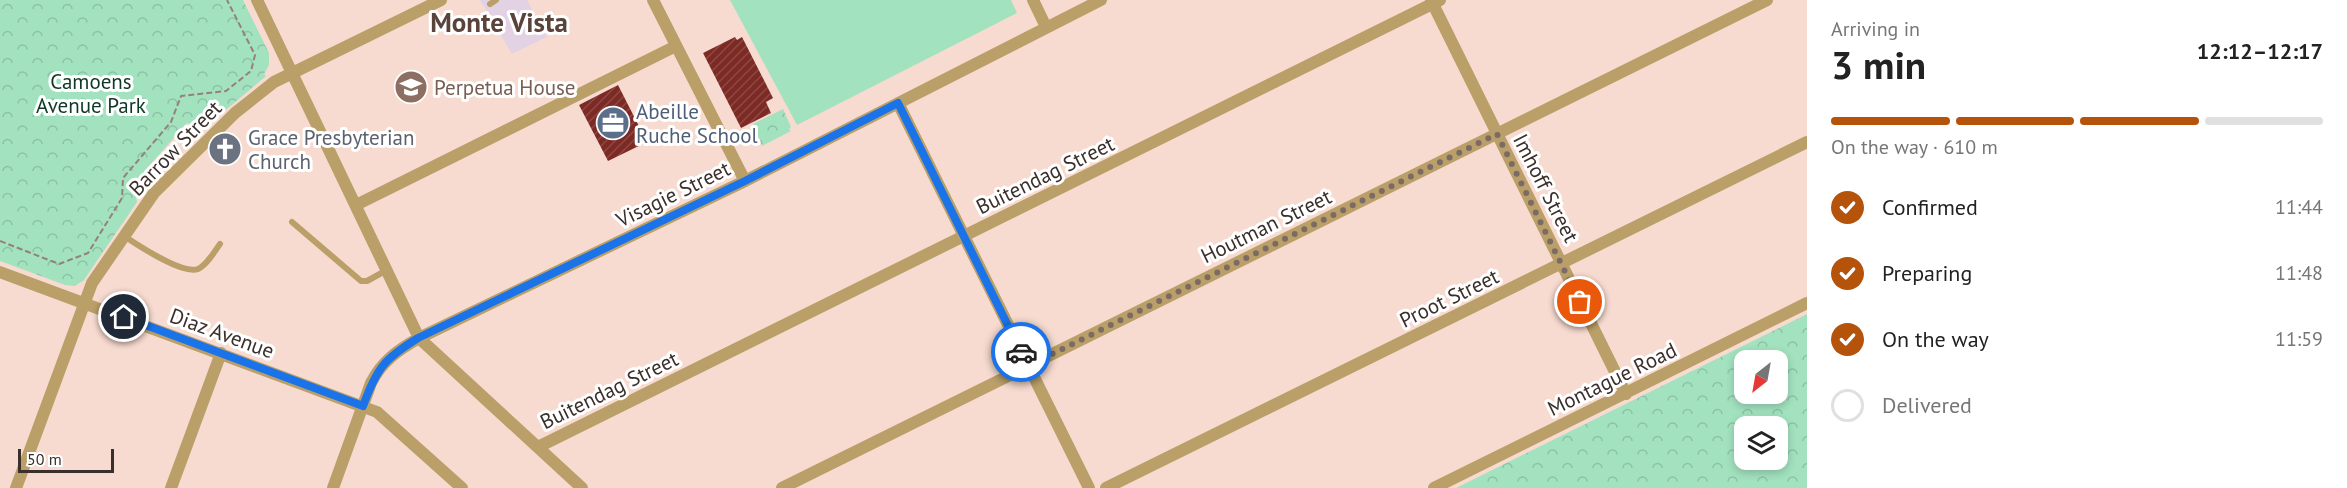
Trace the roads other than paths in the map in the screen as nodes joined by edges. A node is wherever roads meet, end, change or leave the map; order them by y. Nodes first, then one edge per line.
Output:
1 (257, 0) edge
2 (441, 0) edge
3 (653, 0) edge
4 (1033, 0) edge
5 (1101, 0) edge
6 (1767, 0) edge
7 (1434, 1) edge
8 (1046, 27) junction
9 (676, 46) junction
10 (292, 73) junction
11 (898, 103) junction
12 (1497, 134) junction
13 (1807, 142) edge
14 (745, 181) junction
15 (356, 205) junction
16 (292, 222) dead end
17 (123, 236) junction
18 (964, 236) junction
19 (220, 244) dead end
20 (1562, 264) junction
21 (387, 269) junction
22 (0, 272) edge
23 (85, 303) junction
24 (1807, 303) edge
25 (418, 338) junction
26 (221, 353) junction
27 (1028, 366) junction
28 (1626, 394) junction
29 (363, 406) junction
30 (538, 447) junction
31 (16, 488) edge
32 (171, 488) edge
33 (333, 488) edge
34 (462, 488) edge
35 (582, 488) edge
36 (782, 488) edge
37 (1089, 488) edge
38 (1106, 488) edge
39 (1434, 488) edge

1 - 10 street
2 - 10 street, Barrow Street
3 - 9 street
4 - 8 street
5 - 8 street, Visagie Street
6 - 12 street, Houtman Street
7 - 12 street, Imhoff Street
7 - 18 street, Buitendag Street
8 - 11 street, Visagie Street
9 - 14 street
9 - 15 street
10 - 15 street
10 - 17 street, Barrow Street
11 - 14 street, Visagie Street
11 - 18 street
12 - 20 street, Imhoff Street
12 - 27 street, Houtman Street
13 - 20 street, Proot Street
14 - 25 street, Visagie Street
15 - 21 street
16 - 21 lane
17 - 19 lane
17 - 23 street, Barrow Street
18 - 27 street
18 - 30 street, Buitendag Street
20 - 28 street, Imhoff Street
20 - 38 street, Proot Street
21 - 25 street
22 - 23 street, Diaz Avenue
23 - 26 street, Diaz Avenue
23 - 31 street, Barrow Street
24 - 28 street, Montague Road
25 - 29 street, Visagie Street
25 - 30 street
26 - 29 street, Diaz Avenue
26 - 32 street
27 - 36 street, Houtman Street
27 - 37 street
28 - 39 street, Montague Road
29 - 33 street, Visagie Street
29 - 34 street, Diaz Avenue
30 - 35 street

